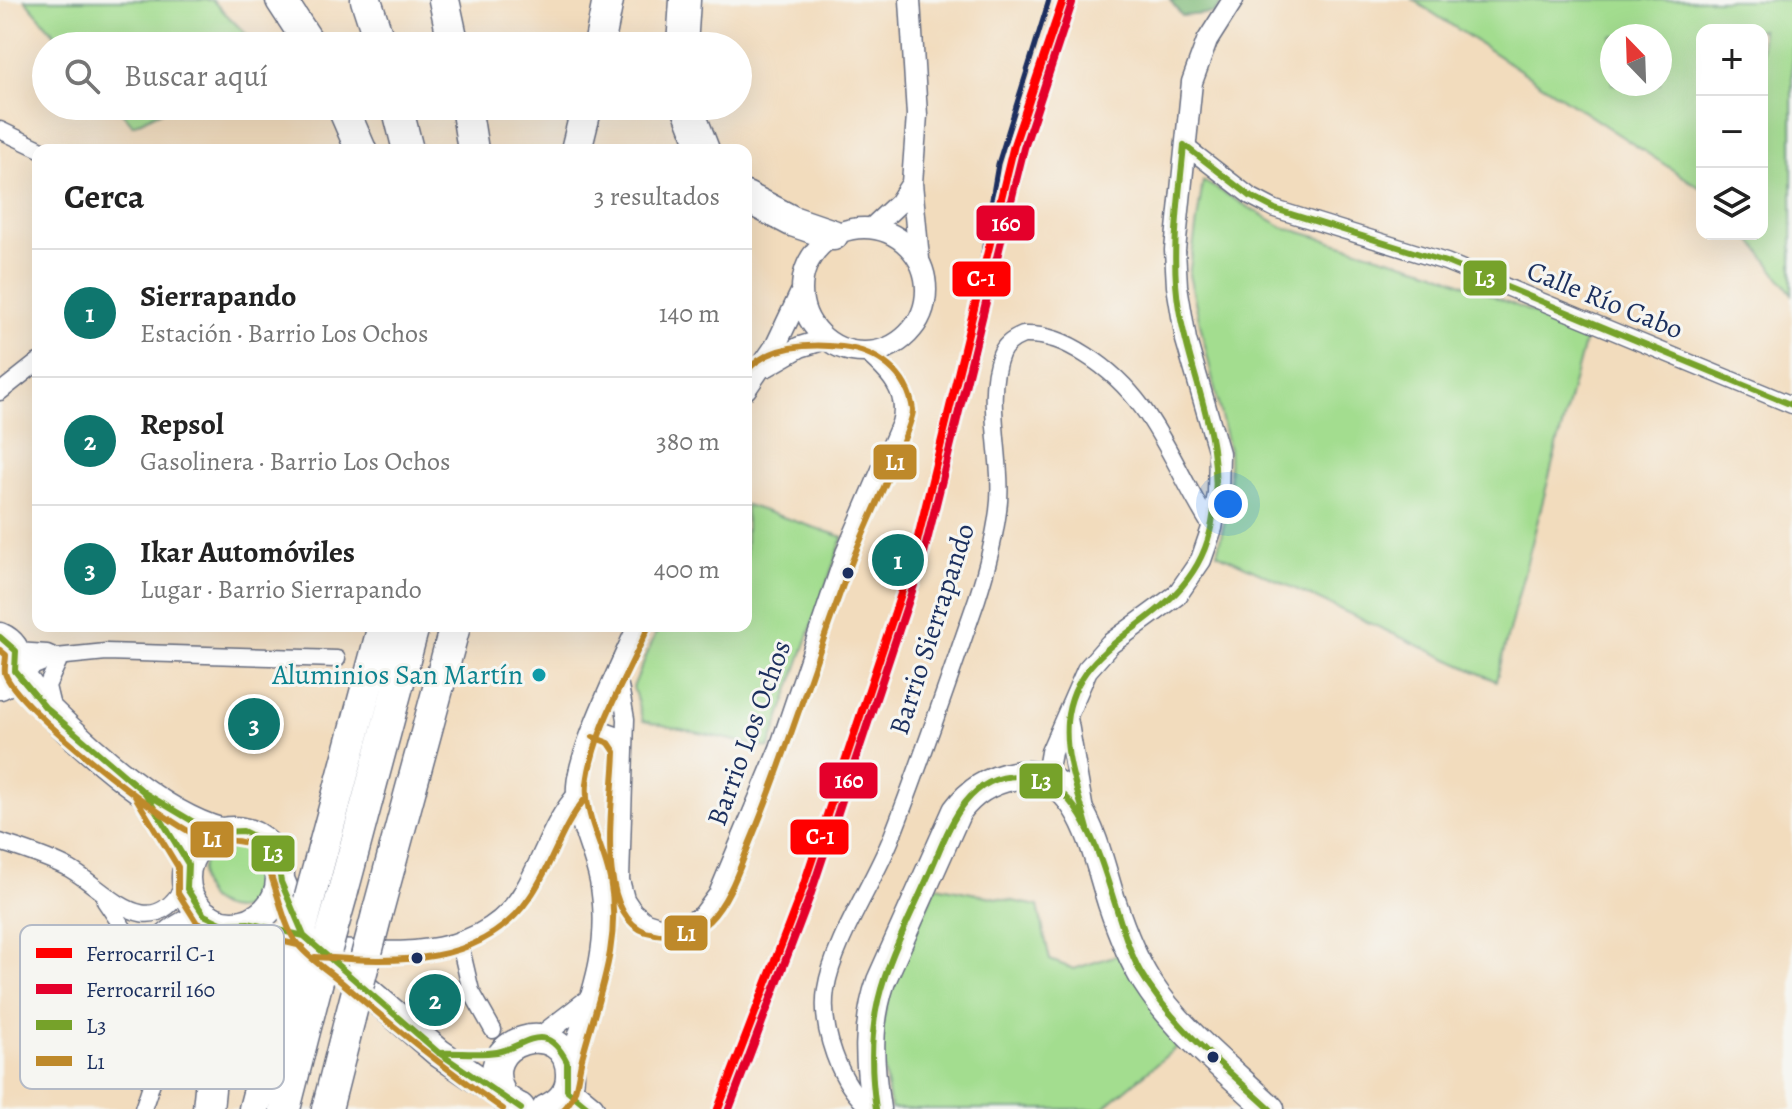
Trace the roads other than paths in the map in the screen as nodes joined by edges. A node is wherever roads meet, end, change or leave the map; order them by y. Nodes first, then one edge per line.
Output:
1 (281, 0) edge
2 (366, 0) edge
3 (386, 0) edge
4 (444, 0) edge
5 (600, 0) edge
6 (608, 0) edge
7 (685, 0) edge
8 (910, 0) edge
9 (1233, 0) edge
10 (302, 32) edge
11 (376, 32) edge
12 (394, 32) edge
13 (451, 32) edge
14 (597, 32) edge
15 (600, 32) edge
16 (683, 32) edge
17 (348, 120) edge
18 (400, 120) edge
19 (414, 120) edge
20 (468, 120) edge
21 (582, 120) edge
22 (692, 120) edge
23 (0, 130) edge
24 (358, 144) edge
25 (406, 144) edge
26 (419, 144) edge
27 (472, 144) edge
28 (576, 144) edge
29 (702, 144) edge
30 (32, 145) edge
31 (1184, 145) junction
32 (912, 183) junction
33 (752, 200) edge
34 (872, 228) junction
35 (833, 235) junction
36 (919, 260) junction
37 (802, 290) junction
38 (826, 339) junction
39 (865, 352) junction
40 (32, 367) edge
41 (760, 371) junction
42 (752, 381) edge
43 (0, 392) edge
44 (1792, 405) edge
45 (1212, 528) junction
46 (381, 632) edge
47 (412, 632) edge
48 (452, 632) edge
49 (624, 632) edge
50 (635, 632) edge
51 (626, 653) junction
52 (58, 657) junction
53 (337, 659) dead end
54 (8, 666) edge
55 (618, 675) junction
56 (52, 713) junction
57 (596, 728) junction
58 (1066, 728) junction
59 (625, 749) junction
60 (1047, 780) junction
61 (997, 781) junction
62 (145, 793) junction
63 (577, 793) junction
64 (1088, 831) junction
65 (220, 832) junction
66 (587, 836) junction
67 (547, 840) junction
68 (0, 842) edge
69 (187, 873) junction
70 (281, 882) junction
71 (94, 888) junction
72 (204, 915) junction
73 (248, 923) junction
74 (121, 925) edge
75 (174, 925) edge
76 (206, 925) edge
77 (255, 925) edge
78 (284, 933) edge
79 (459, 940) junction
80 (310, 941) junction
81 (301, 985) junction
82 (591, 998) junction
83 (284, 1030) edge
84 (539, 1038) junction
85 (499, 1040) junction
86 (439, 1053) junction
87 (568, 1077) junction
88 (148, 1089) edge
89 (210, 1089) edge
90 (262, 1089) edge
91 (515, 1106) edge
92 (143, 1109) edge
93 (208, 1109) edge
94 (254, 1109) edge
95 (285, 1109) edge
96 (327, 1109) edge
97 (546, 1109) edge
98 (590, 1109) edge
99 (874, 1109) edge
100 (1270, 1109) edge

1 - 10 highway
2 - 11 highway
3 - 12 highway
4 - 13 highway
5 - 14 highway
6 - 15 highway
7 - 16 highway
8 - 32 street
9 - 31 street
17 - 24 highway
18 - 25 highway
19 - 26 highway
20 - 27 highway
21 - 28 highway
22 - 29 highway
23 - 30 street
31 - 44 street, Calle Río Cabo
31 - 45 street
32 - 34 street
32 - 36 street
33 - 35 highway
34 - 35 street
34 - 36 street
35 - 37 street
36 - 39 street
37 - 38 street
37 - 41 street
38 - 39 street
38 - 41 street
39 - 59 street, Barrio Los Ochos
40 - 43 street
41 - 42 street
45 - 58 street
45 - 99 street, Barrio Sierrapando
46 - 81 highway, bridge
47 - 81 highway, bridge
48 - 96 highway, bridge
49 - 51 street
50 - 51 street
51 - 55 street
52 - 53 street
52 - 54 street
52 - 56 street
54 - 56 highway
55 - 57 street
55 - 59 street, Barrio Los Ochos
56 - 62 highway
57 - 59 street
57 - 63 street
58 - 60 street
58 - 61 street
58 - 64 street
60 - 61 highway
60 - 64 highway
61 - 99 highway
62 - 65 highway
62 - 69 highway
63 - 66 street
63 - 67 street
64 - 100 highway
65 - 69 highway
65 - 70 highway
66 - 67 street
66 - 82 street
67 - 79 street
68 - 71 street
69 - 71 street
69 - 72 highway
70 - 73 highway
70 - 80 highway
71 - 74 street
72 - 73 highway
72 - 75 street
72 - 76 highway
73 - 77 highway
78 - 80 highway
79 - 80 street
79 - 85 street
80 - 86 highway
81 - 83 highway
81 - 95 highway
82 - 84 street
82 - 87 street
84 - 85 highway
84 - 87 highway
85 - 86 highway
85 - 91 highway
86 - 91 highway
87 - 97 highway
87 - 98 highway
88 - 92 street
89 - 93 highway
90 - 94 highway

